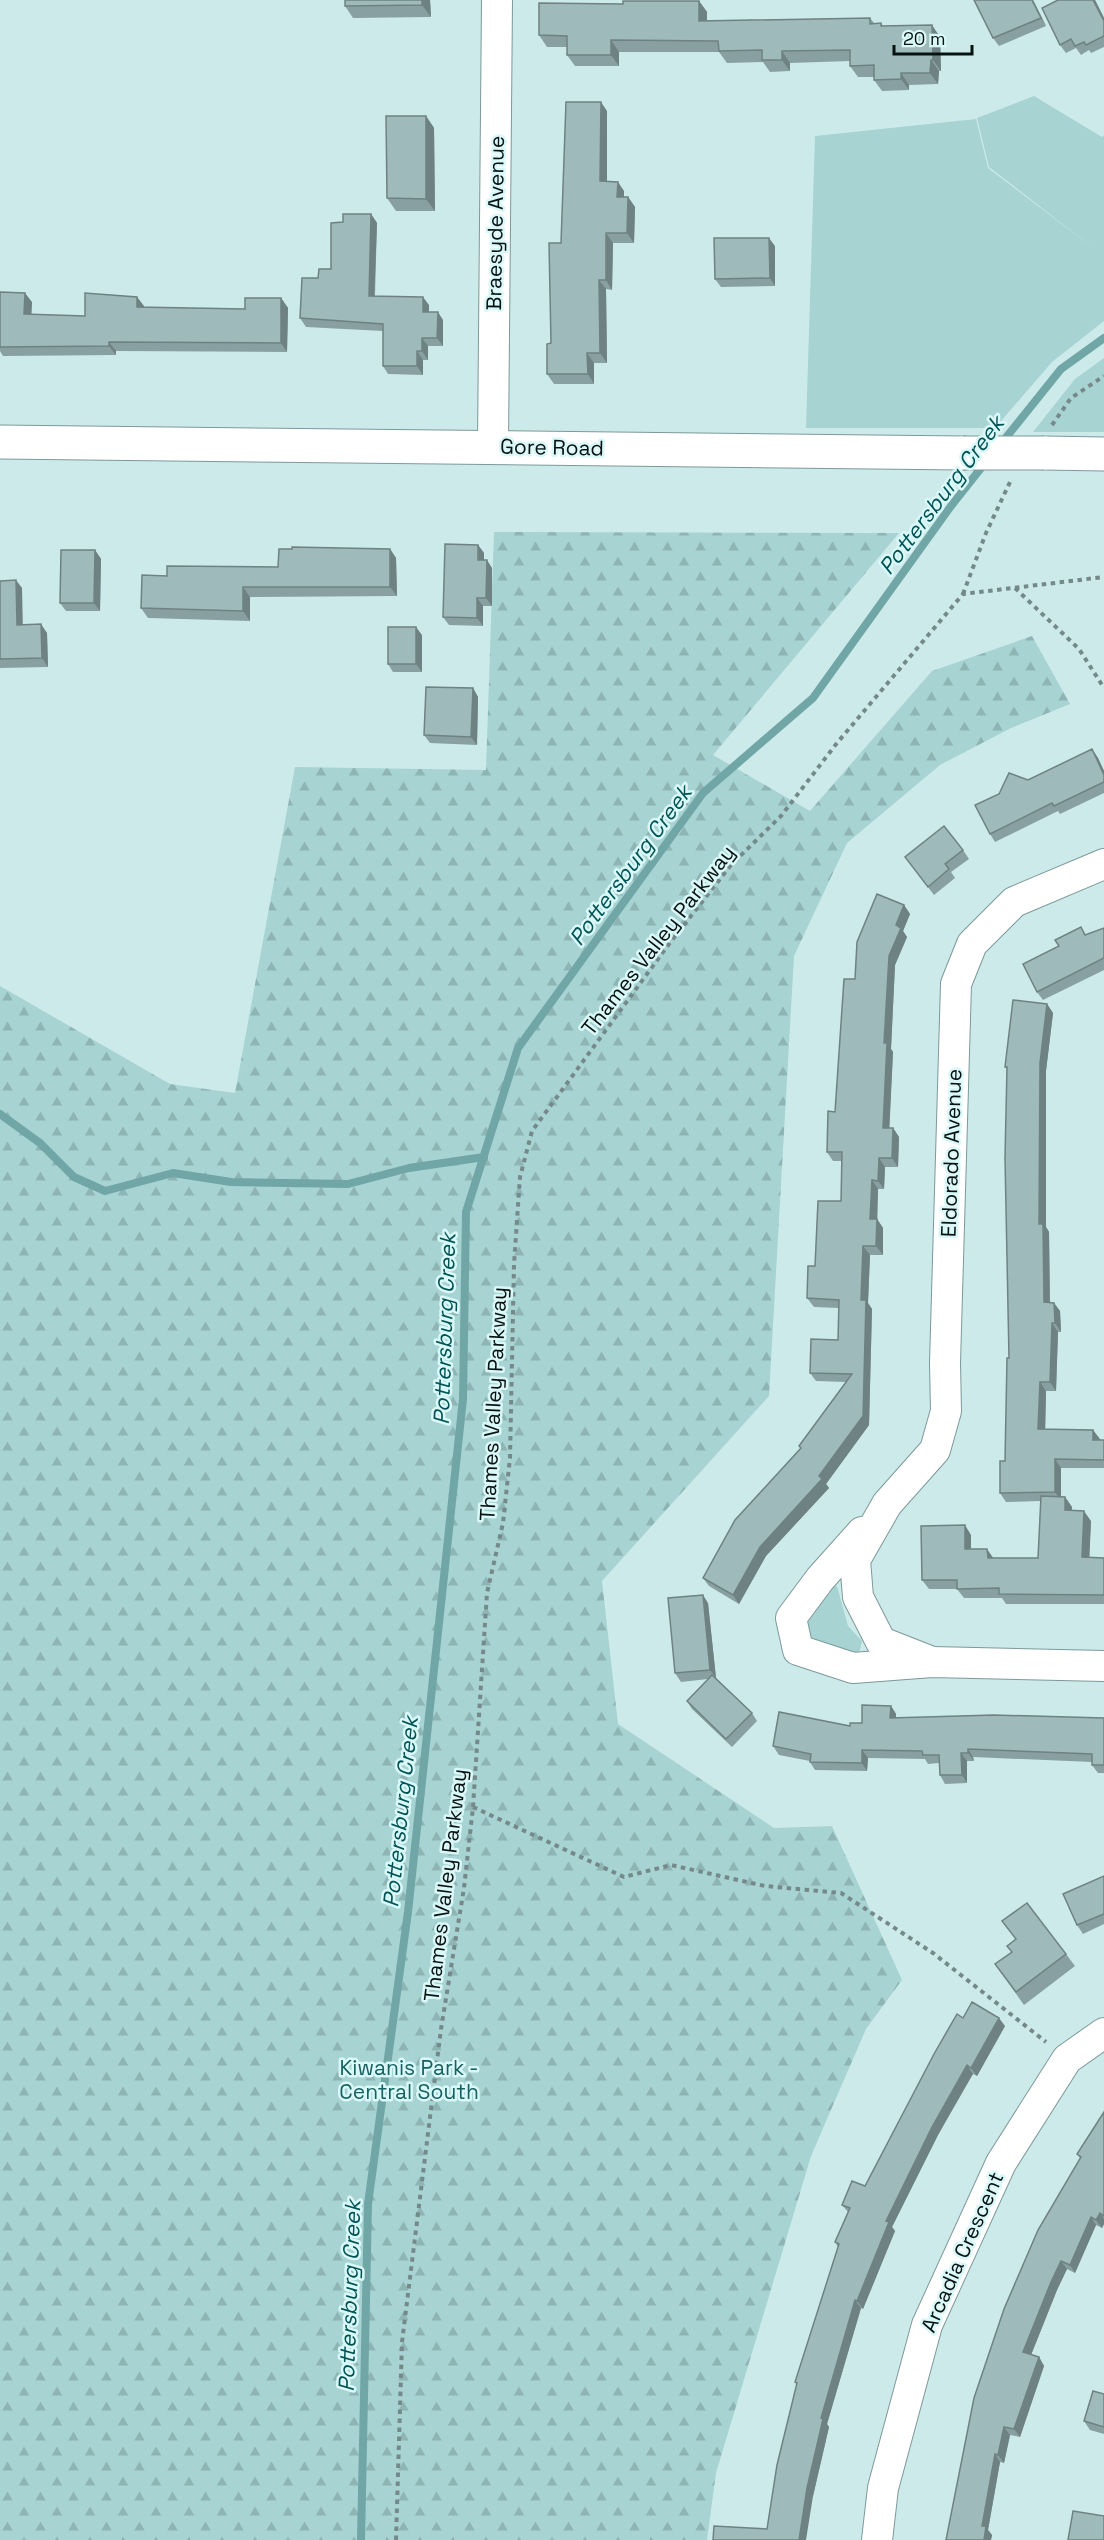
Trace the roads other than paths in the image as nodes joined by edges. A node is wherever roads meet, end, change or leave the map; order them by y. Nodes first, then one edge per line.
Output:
1 (497, 0) edge
2 (0, 442) edge
3 (493, 446) junction
4 (1104, 454) edge
5 (1104, 864) edge
6 (887, 1504) junction
7 (932, 1662) junction
8 (1104, 1666) edge
9 (1104, 2033) edge
10 (877, 2540) edge

1 - 3 street, Braesyde Avenue
2 - 3 main road, Gore Road
3 - 4 main road, Gore Road, bridge
5 - 6 street, Eldorado Avenue
6 - 7 street, Eldorado Avenue
6 - 7 street, Eldorado Avenue
7 - 8 street
9 - 10 street, Arcadia Crescent

